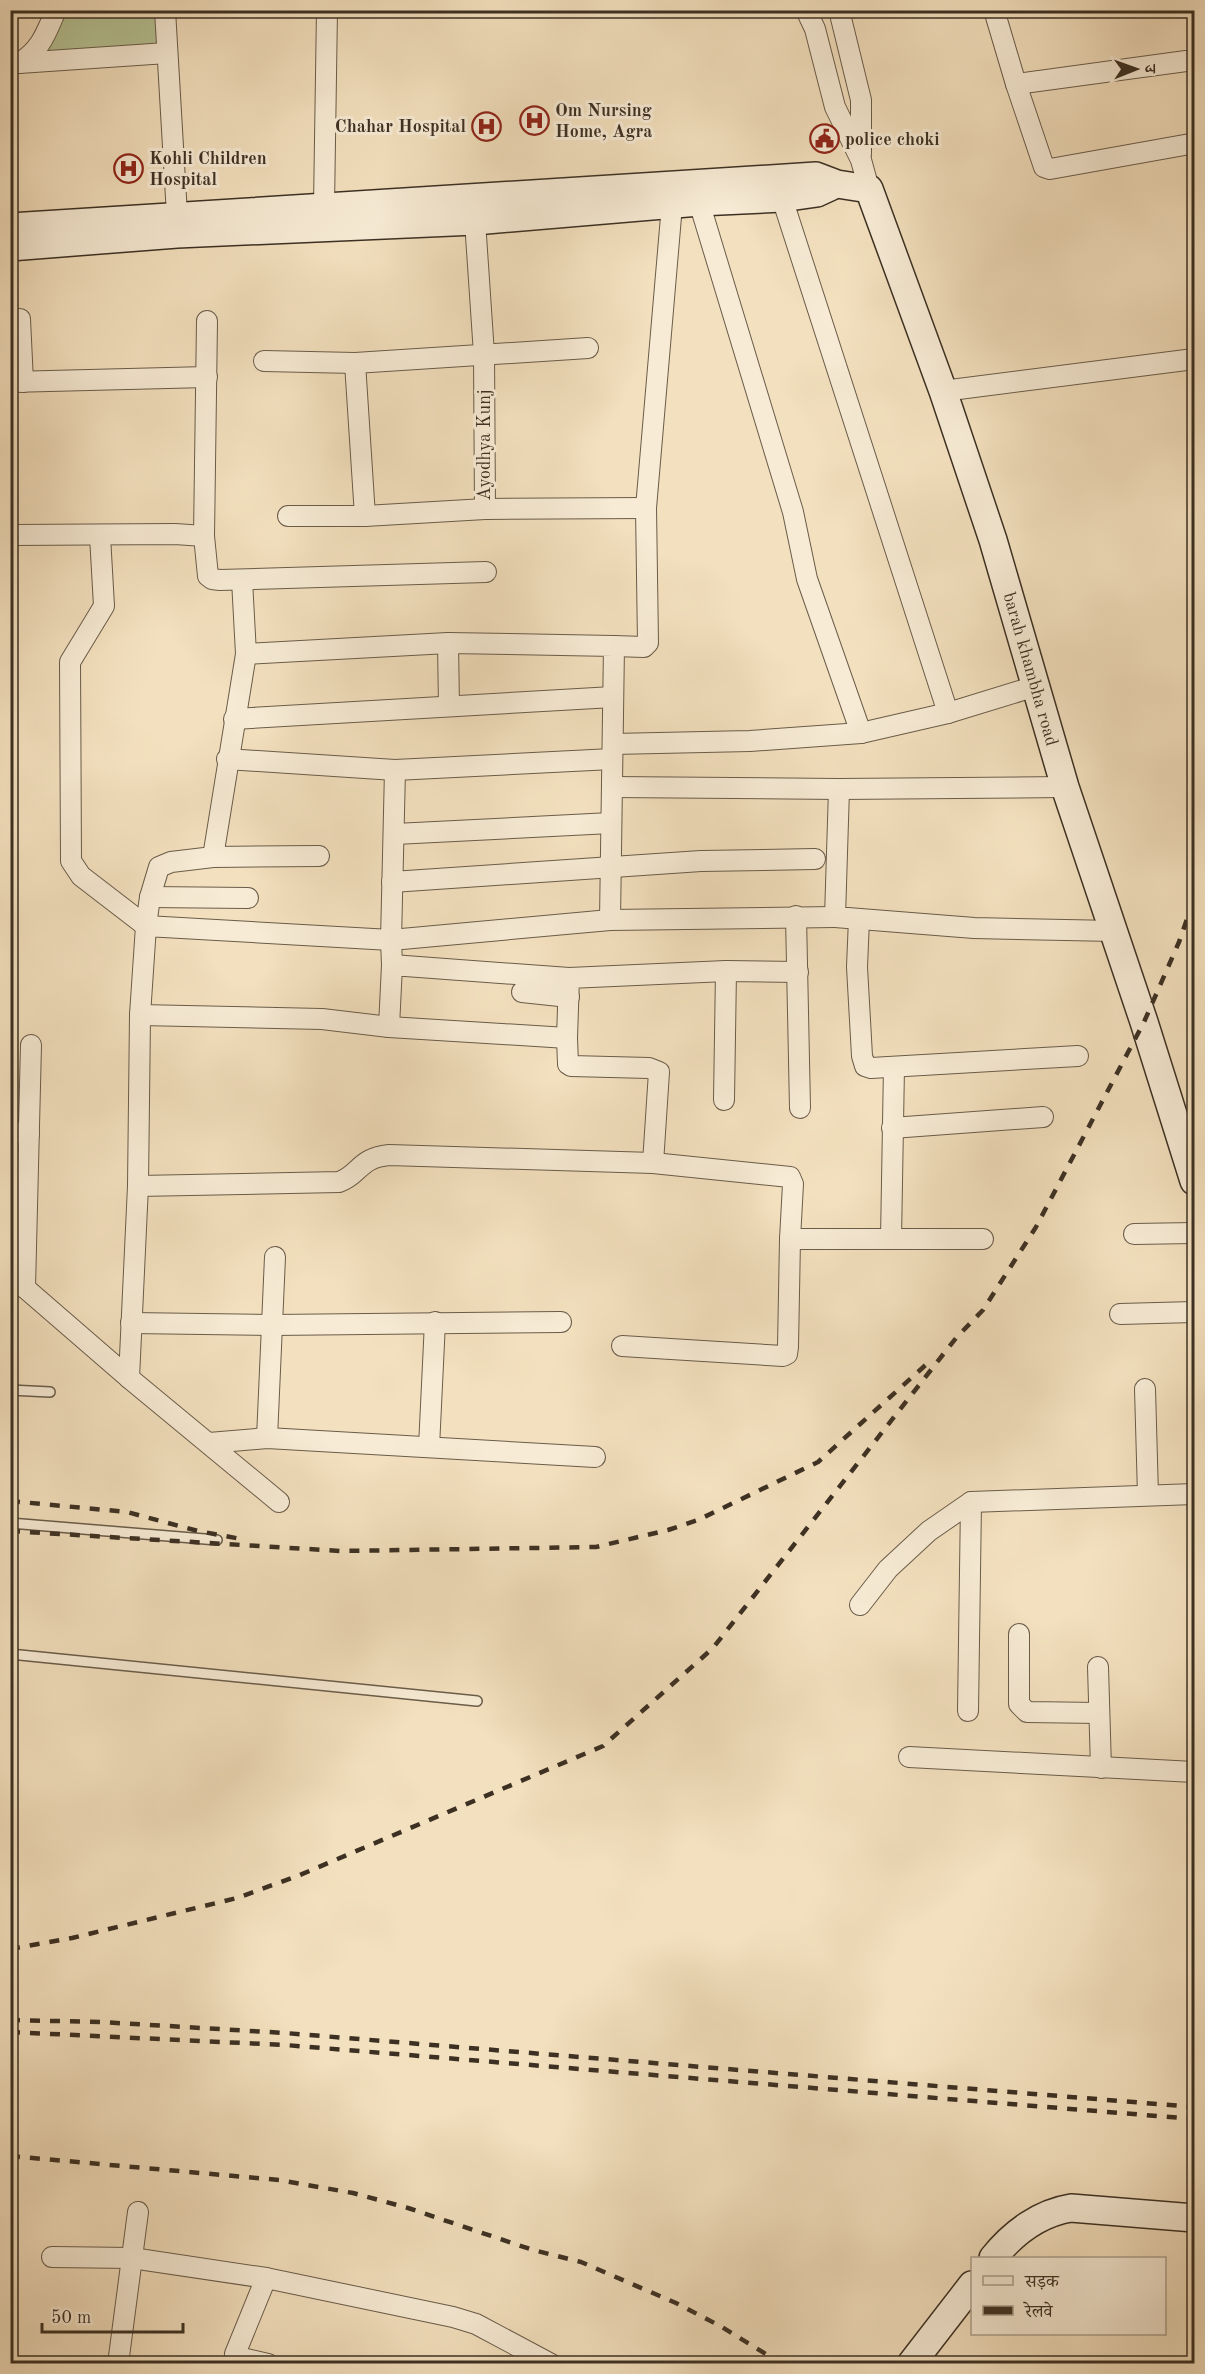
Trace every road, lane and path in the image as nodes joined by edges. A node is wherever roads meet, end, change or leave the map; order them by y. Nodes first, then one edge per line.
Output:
1 (56, 10) edge
2 (165, 10) edge
3 (327, 10) edge
4 (806, 10) edge
5 (839, 10) edge
6 (994, 10) edge
7 (167, 53) junction
8 (1186, 61) dead end
9 (15, 63) edge
10 (1016, 84) junction
11 (1190, 144) dead end
12 (861, 160) junction
13 (837, 184) junction
14 (868, 189) junction
15 (782, 198) junction
16 (699, 202) junction
17 (672, 205) junction
18 (324, 206) junction
19 (177, 215) junction
20 (475, 221) junction
21 (10, 227) edge
22 (10, 247) edge
23 (20, 319) dead end
24 (207, 321) dead end
25 (588, 348) dead end
26 (484, 354) junction
27 (1194, 359) edge
28 (264, 361) dead end
29 (355, 363) junction
30 (207, 377) junction
31 (17, 382) edge
32 (943, 392) junction
33 (646, 508) junction
34 (485, 509) junction
35 (288, 516) dead end
36 (364, 516) junction
37 (10, 535) edge
38 (100, 536) junction
39 (204, 536) junction
40 (486, 572) dead end
41 (242, 579) junction
42 (448, 643) junction
43 (614, 646) junction
44 (246, 654) junction
45 (1036, 686) junction
46 (613, 697) junction
47 (449, 706) junction
48 (948, 713) junction
49 (234, 719) junction
50 (861, 733) junction
51 (613, 752) junction
52 (227, 759) junction
53 (395, 770) junction
54 (612, 787) junction
55 (1065, 787) junction
56 (839, 789) junction
57 (611, 823) junction
58 (395, 834) junction
59 (319, 856) dead end
60 (213, 857) junction
61 (815, 859) dead end
62 (610, 867) junction
63 (392, 882) junction
64 (150, 897) junction
65 (248, 898) dead end
66 (796, 916) junction
67 (835, 917) junction
68 (859, 919) junction
69 (610, 920) junction
70 (146, 926) junction
71 (1114, 932) junction
72 (391, 940) junction
73 (392, 966) junction
74 (726, 971) junction
75 (798, 972) junction
76 (569, 987) junction
77 (522, 992) dead end
78 (140, 1015) junction
79 (389, 1027) junction
80 (567, 1038) junction
81 (31, 1045) dead end
82 (1078, 1056) dead end
83 (894, 1067) junction
84 (724, 1100) dead end
85 (800, 1108) dead end
86 (1043, 1117) dead end
87 (892, 1128) junction
88 (20, 1133) edge
89 (653, 1163) junction
90 (1194, 1182) edge
91 (138, 1186) junction
92 (1194, 1233) edge
93 (1134, 1234) dead end
94 (790, 1239) junction
95 (891, 1239) junction
96 (983, 1239) dead end
97 (275, 1257) dead end
98 (18, 1282) edge
99 (1194, 1312) edge
100 (1120, 1314) dead end
101 (435, 1322) junction
102 (561, 1322) dead end
103 (131, 1323) junction
104 (272, 1325) junction
105 (622, 1346) dead end
106 (129, 1378) junction
107 (1145, 1389) dead end
108 (10, 1390) edge
109 (50, 1392) dead end
110 (267, 1438) junction
111 (209, 1443) junction
112 (429, 1447) junction
113 (595, 1457) dead end
114 (1194, 1494) edge
115 (1148, 1495) junction
116 (279, 1502) dead end
117 (971, 1502) junction
118 (10, 1523) edge
119 (217, 1540) dead end
120 (860, 1605) dead end
121 (1019, 1634) dead end
122 (10, 1654) edge
123 (1098, 1667) dead end
124 (477, 1701) dead end
125 (968, 1711) dead end
126 (1100, 1713) junction
127 (909, 1757) dead end
128 (1101, 1768) junction
129 (1194, 1772) edge
130 (138, 2212) dead end
131 (1194, 2218) edge
132 (52, 2257) dead end
133 (995, 2257) edge
134 (132, 2258) junction
135 (266, 2278) junction
136 (971, 2286) edge
137 (118, 2364) edge
138 (268, 2364) edge
139 (551, 2364) edge
140 (911, 2364) edge

1 - 9 street
2 - 7 street
3 - 18 street
4 - 12 street, barah khambha road
5 - 12 street, barah khambha road
6 - 10 street
7 - 9 street
7 - 19 street
8 - 10 street
10 - 11 street
12 - 14 street, barah khambha road
13 - 14 street
13 - 15 street
13 - 18 street
14 - 32 street, barah khambha road
15 - 16 street
15 - 48 street
16 - 17 street
16 - 50 street
17 - 20 street
17 - 33 street
18 - 19 street
19 - 21 street
20 - 22 street
20 - 26 street, Ayodhya Kunj
23 - 31 street
24 - 30 street
25 - 26 street
26 - 29 street
26 - 34 street, Ayodhya Kunj
27 - 32 street
28 - 29 street
29 - 36 street
30 - 31 street
30 - 39 street
32 - 45 street, barah khambha road
33 - 34 street
33 - 43 street
34 - 36 street, Ayodhya Kunj
35 - 36 street, Ayodhya Kunj
37 - 38 street
38 - 39 street
38 - 70 street
39 - 41 street
40 - 41 street
41 - 44 street
42 - 43 street
42 - 44 street
42 - 47 street
43 - 46 street
44 - 49 street
45 - 48 street
45 - 55 street, barah khambha road
46 - 47 street
46 - 51 street
47 - 49 street
48 - 50 street
49 - 52 street
50 - 51 street
51 - 53 street
51 - 54 street
52 - 53 street
52 - 60 street
53 - 58 street
54 - 56 street
54 - 57 street
55 - 56 street
55 - 71 street, barah khambha road
56 - 67 street
57 - 58 street
57 - 62 street
58 - 63 street
59 - 60 street
60 - 64 street
61 - 62 street
62 - 63 street
62 - 69 street
63 - 72 street
64 - 65 street
64 - 70 street
66 - 67 street
66 - 69 street
66 - 75 street
67 - 68 street
68 - 71 street
68 - 83 street
69 - 72 street
70 - 72 street
70 - 78 street
71 - 90 street, barah khambha road
72 - 73 street
73 - 76 street
73 - 79 street
74 - 75 street
74 - 76 street
74 - 84 street
75 - 85 street
76 - 77 street
76 - 80 street
78 - 79 street
78 - 91 street
79 - 80 street
80 - 89 street
81 - 88 street
82 - 83 street
83 - 87 street
86 - 87 street
87 - 95 street
88 - 98 street
89 - 91 street
89 - 94 street
91 - 103 street
92 - 93 street
94 - 95 street
94 - 105 street
95 - 96 street
97 - 104 street
98 - 106 street
99 - 100 street
101 - 102 street
101 - 104 street
101 - 112 street
103 - 104 street
103 - 106 street
104 - 110 street
106 - 111 street
107 - 115 street
108 - 109 lane
110 - 111 street
110 - 112 street
111 - 116 street
112 - 113 street
114 - 115 street
115 - 117 street
117 - 120 street
117 - 125 street
118 - 119 lane
121 - 126 street
122 - 124 lane
123 - 126 street
126 - 128 street
127 - 128 street
128 - 129 street
130 - 134 street
131 - 133 street
132 - 134 street
134 - 135 street
134 - 137 street
135 - 138 street
135 - 139 street
136 - 140 street

